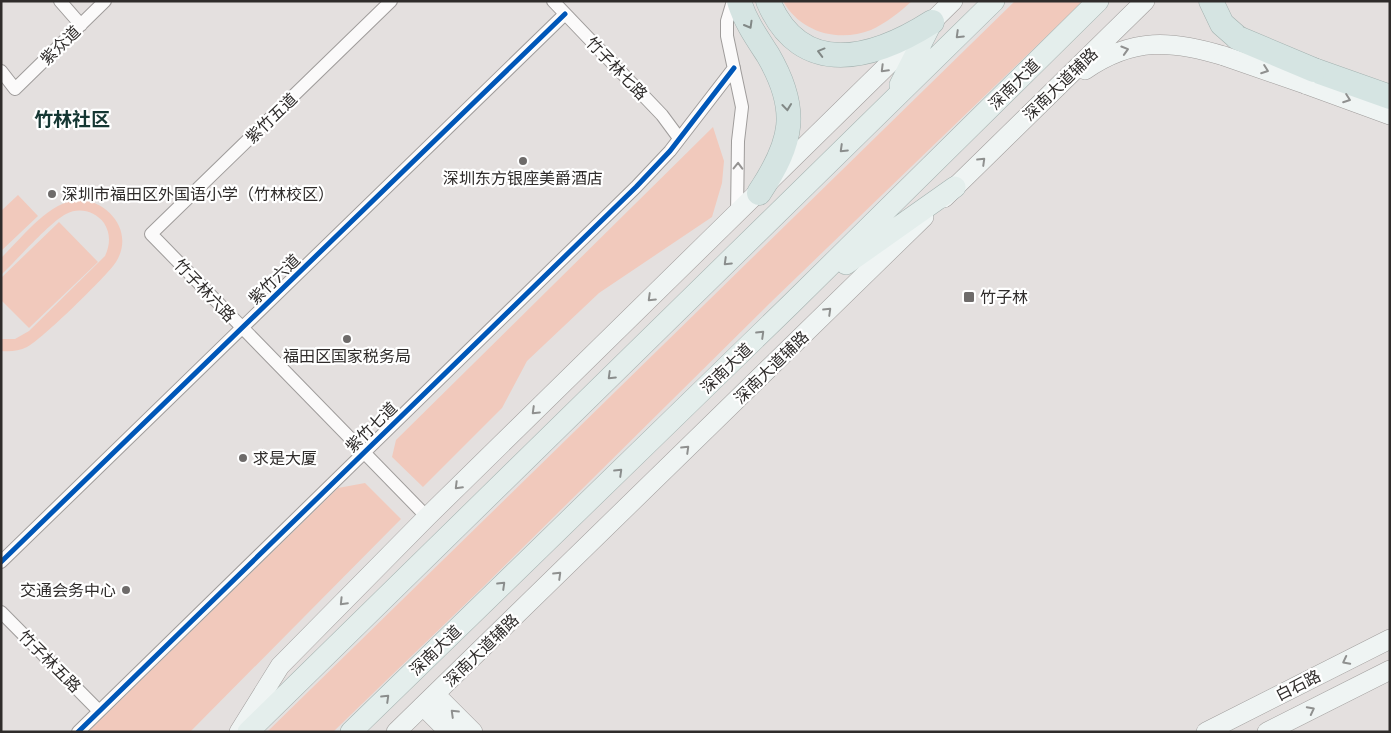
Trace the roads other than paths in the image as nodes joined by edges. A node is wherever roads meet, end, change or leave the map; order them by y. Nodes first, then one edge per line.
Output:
1 (60, 1) edge
2 (104, 1) edge
3 (391, 1) edge
4 (553, 1) edge
5 (734, 1) edge
6 (739, 1) edge
7 (768, 1) edge
8 (954, 1) edge
9 (994, 1) edge
10 (1098, 1) edge
11 (1145, 1) edge
12 (1211, 1) edge
13 (565, 14) junction
14 (932, 22) junction
15 (81, 25) junction
16 (1231, 47) junction
17 (734, 68) junction
18 (1, 72) edge
19 (1310, 77) junction
20 (1053, 91) junction
21 (1390, 97) edge
22 (886, 106) junction
23 (1390, 115) edge
24 (679, 138) junction
25 (955, 187) junction
26 (759, 193) junction
27 (737, 214) junction
28 (151, 234) joint
29 (792, 304) junction
30 (242, 328) junction
31 (364, 452) junction
32 (427, 517) junction
33 (1, 562) edge
34 (1, 612) edge
35 (1390, 638) edge
36 (1390, 670) edge
37 (429, 700) junction
38 (99, 711) junction
39 (78, 732) edge
40 (239, 732) edge
41 (248, 732) edge
42 (350, 732) edge
43 (396, 732) edge
44 (449, 732) edge
45 (473, 732) edge
46 (1206, 732) edge
47 (1267, 732) edge

1 - 15 street
2 - 15 street, 紫众道
3 - 28 street, 紫竹五道
4 - 13 street, 竹子林七路
5 - 17 street
6 -> 26 highway
14 -> 7 highway
8 - 14 main road
9 -> 22 main road
10 - 29 main road, 深南大道
11 - 20 main road, 深南大道辅路
12 - 16 highway
13 - 24 street, 竹子林七路
13 - 30 street, 紫竹六道
14 - 22 main road
14 -> 26 main road
15 - 18 street, 紫众道
16 - 19 highway, bridge
20 -> 16 main road
17 - 24 street, 紫竹七道
27 -> 17 street
19 - 21 highway
19 -> 23 main road
25 -> 20 main road, 深南大道辅路
22 -> 41 main road
24 - 31 street, 紫竹七道
25 - 29 main road
37 -> 25 main road, 深南大道辅路
26 - 27 main road
27 -> 32 main road
28 - 30 street, 竹子林六路
42 -> 29 main road, 深南大道
30 - 31 street, 竹子林六路
30 - 33 street, 紫竹六道
31 - 32 street, 竹子林六路
31 - 38 street, 紫竹七道
32 -> 40 main road
34 - 38 street, 竹子林五路
35 -> 46 main road, 白石路
47 -> 36 main road, 白石路
37 - 43 main road, 深南大道辅路
37 - 44 main road
45 -> 37 main road
38 - 39 street, 紫竹七道

